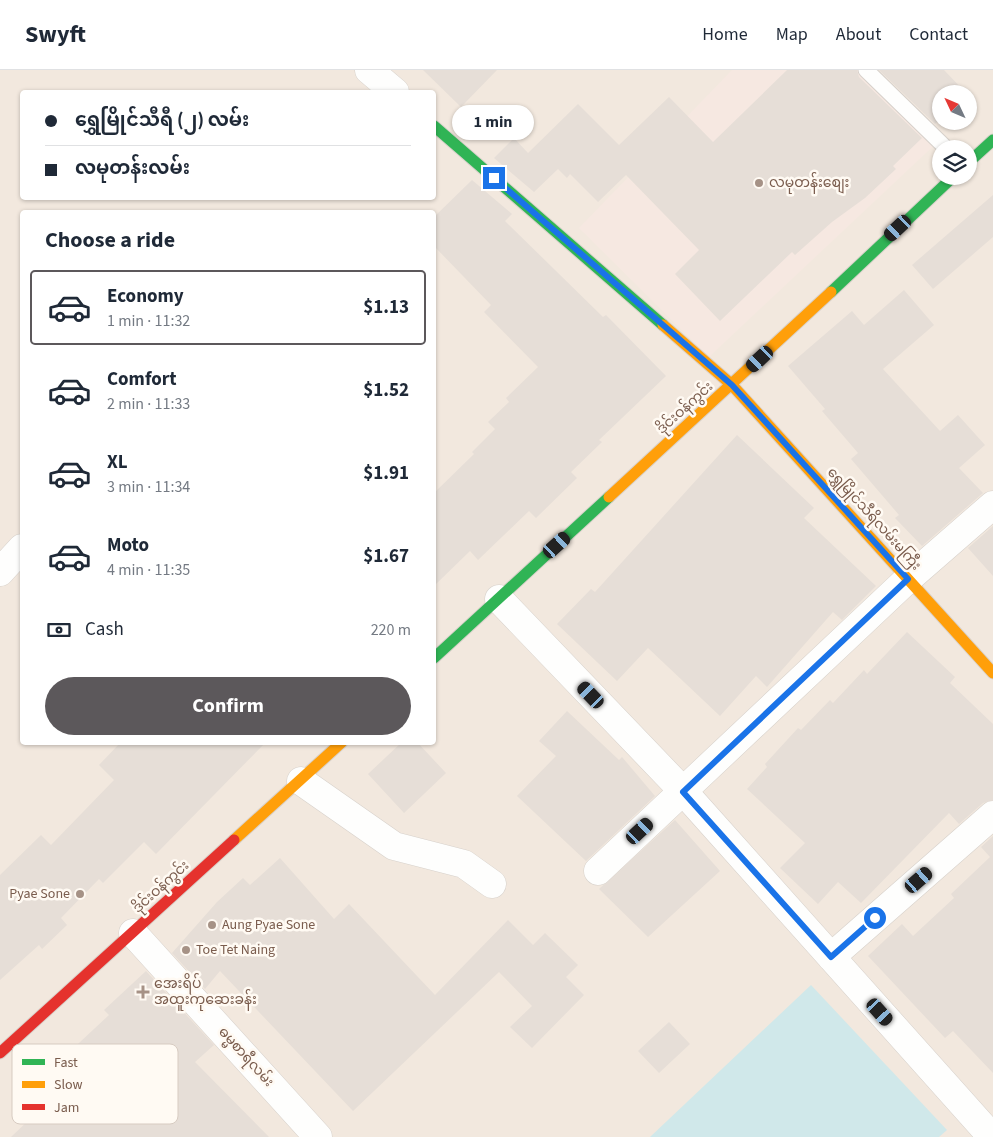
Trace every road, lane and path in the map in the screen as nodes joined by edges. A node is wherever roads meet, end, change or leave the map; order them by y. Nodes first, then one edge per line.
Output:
1 (369, 70) edge
2 (866, 70) edge
3 (393, 90) edge
4 (436, 128) edge
5 (938, 140) edge
6 (993, 140) edge
7 (977, 155) edge
8 (944, 185) edge
9 (732, 385) junction
10 (993, 505) edge
11 (20, 550) edge
12 (0, 572) edge
13 (908, 579) junction
14 (499, 599) junction
15 (436, 656) edge
16 (993, 673) edge
17 (339, 745) edge
18 (301, 781) junction
19 (683, 792) junction
20 (993, 815) edge
21 (598, 871) dead end
22 (492, 884) dead end
23 (133, 933) junction
24 (831, 957) junction
25 (0, 1053) edge
26 (318, 1137) edge
27 (992, 1137) edge

1 - 3 street
2 - 5 lane
4 - 9 street, ရွှေမြိုင်သီရိလမ်းမကြီး
6 - 7 street
8 - 9 street, ဒိုင်းဝန်ကွင်း
9 - 13 street, ရွှေမြိုင်သီရိလမ်းမကြီး
9 - 14 street, ဒိုင်းဝန်ကွင်း
10 - 13 street
11 - 12 street
13 - 16 street, ရွှေမြိုင်သီရိလမ်းမကြီး
13 - 19 street
14 - 15 street, ဒိုင်းဝန်ကွင်း
14 - 19 street
17 - 18 street, ဒိုင်းဝန်ကွင်း
18 - 22 street
18 - 23 street, ဒိုင်းဝန်ကွင်း
19 - 21 street
19 - 24 street
20 - 24 street
23 - 25 street, ဒိုင်းဝန်ကွင်း
23 - 26 street, ဓမ္မစာရီလမ်း
24 - 27 street

